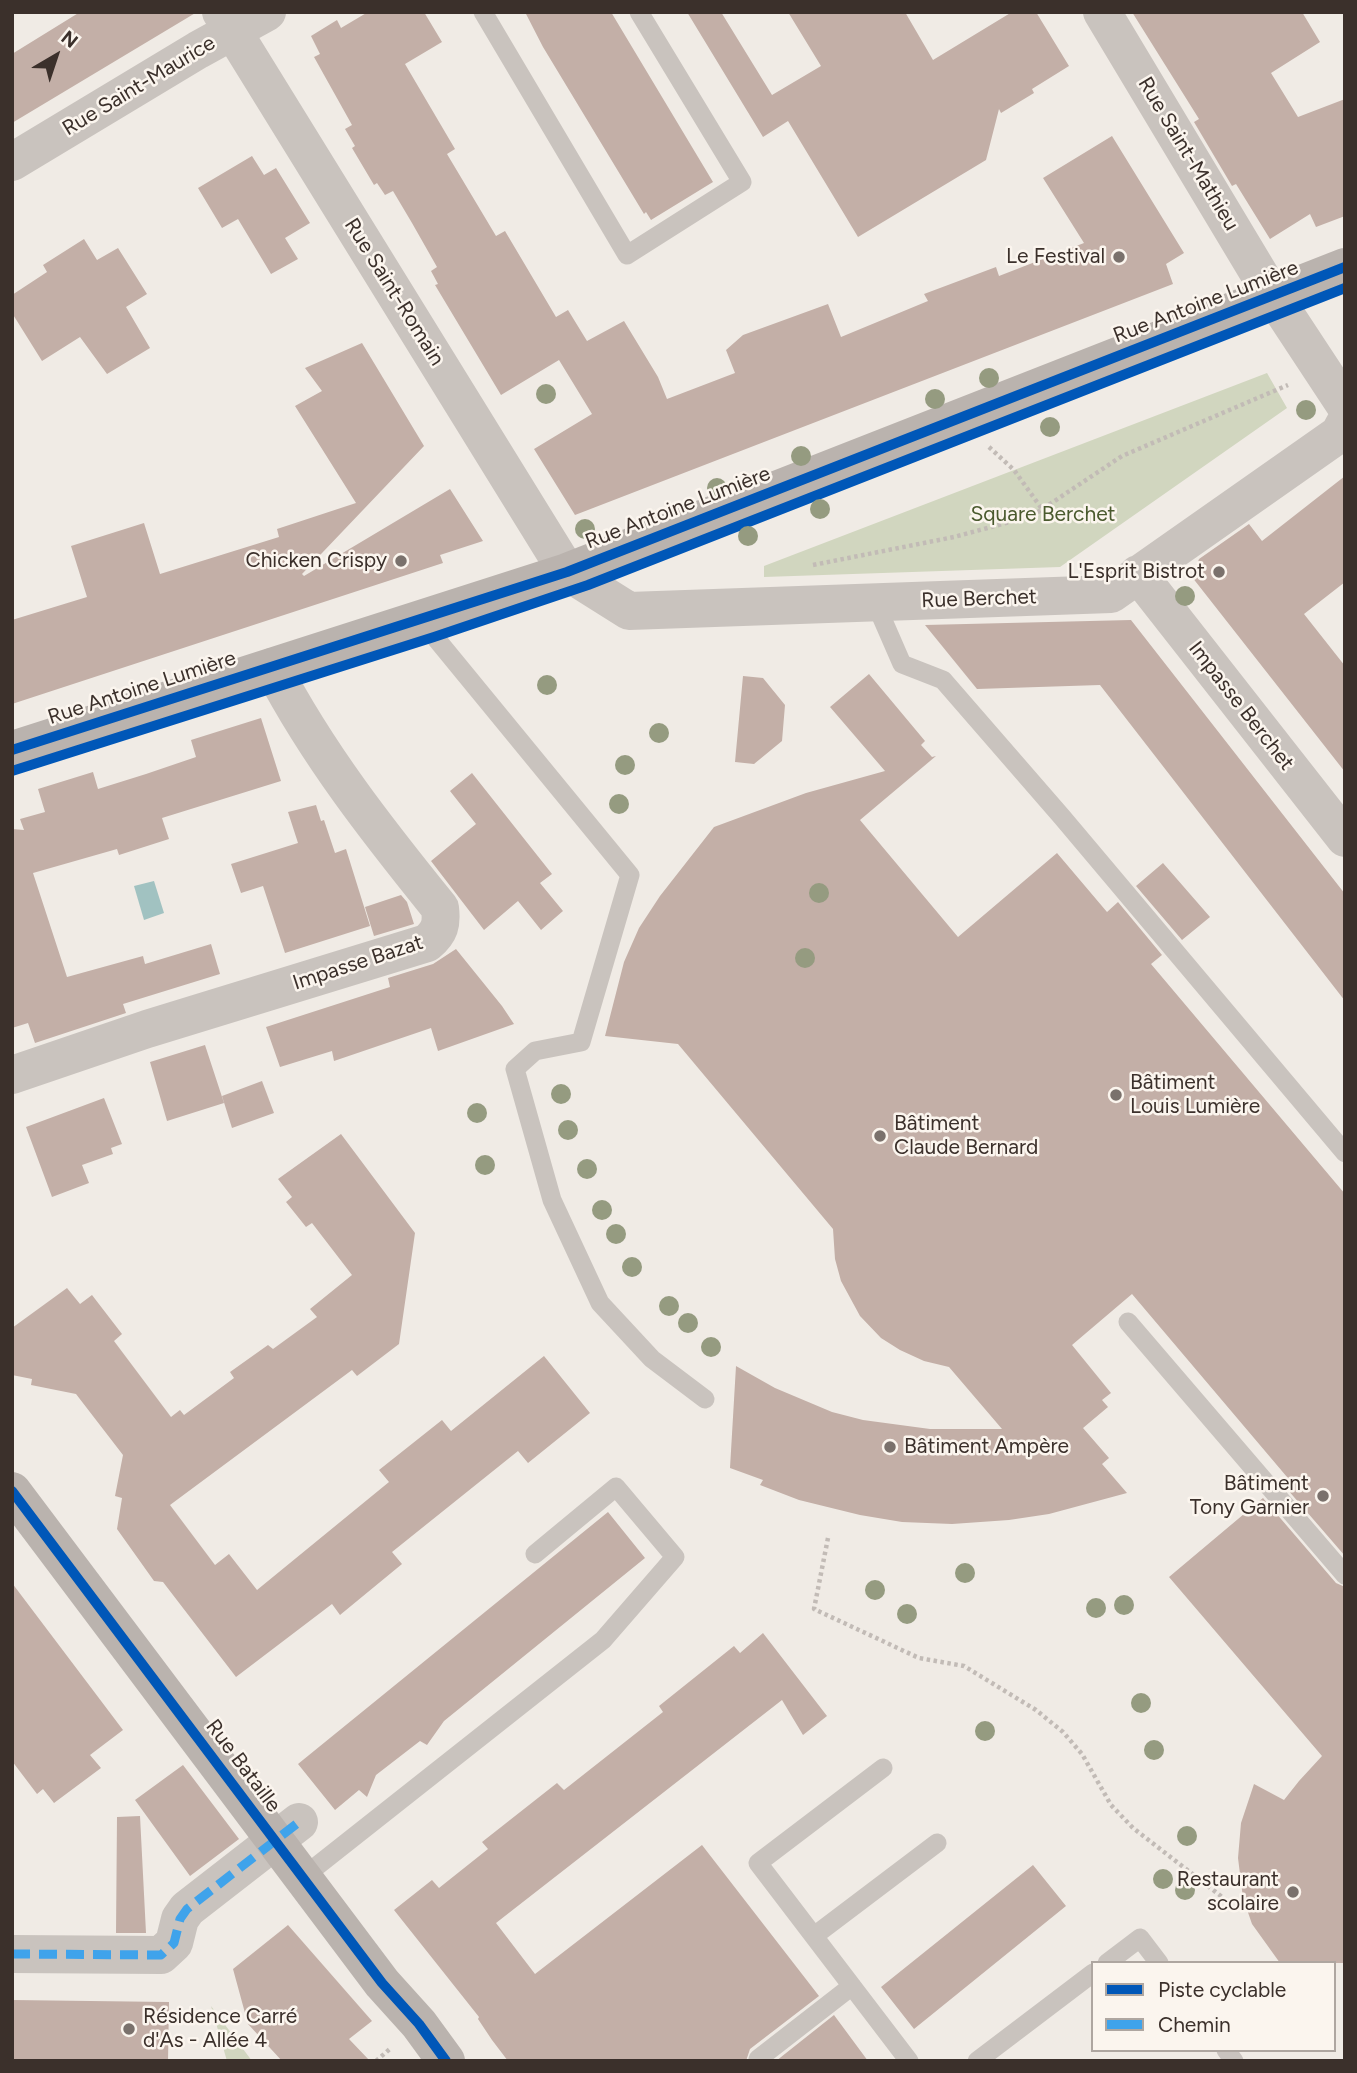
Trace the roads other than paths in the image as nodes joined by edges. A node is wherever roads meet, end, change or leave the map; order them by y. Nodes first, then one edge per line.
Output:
1 (267, 12) edge
2 (483, 12) edge
3 (639, 12) edge
4 (1102, 12) edge
5 (227, 22) edge
6 (12, 162) edge
7 (1345, 267) edge
8 (1273, 296) junction
9 (1345, 405) edge
10 (1345, 423) edge
11 (567, 572) junction
12 (1138, 574) junction
13 (875, 602) junction
14 (420, 619) junction
15 (272, 667) junction
16 (12, 750) edge
17 (1345, 838) edge
18 (12, 1075) edge
19 (1345, 1153) edge
20 (1128, 1322) dead end
21 (705, 1399) dead end
22 (12, 1491) edge
23 (535, 1554) dead end
24 (1345, 1575) edge
25 (883, 1768) dead end
26 (287, 1831) junction
27 (937, 1843) dead end
28 (303, 1877) junction
29 (814, 1936) junction
30 (12, 1954) edge
31 (1110, 1961) edge
32 (1157, 1961) edge
33 (1091, 1975) edge
34 (852, 1986) junction
35 (758, 2059) dead end
36 (446, 2061) edge
37 (909, 2061) edge
38 (977, 2061) edge

1 - 5 street, Rue Saint-Maurice
2 - 3 lane
4 - 8 street, Rue Saint-Mathieu
5 - 6 street, Rue Saint-Maurice
5 - 11 street, Rue Saint-Romain
7 - 8 street, Rue Antoine Lumière
8 - 9 street
8 - 11 street, Rue Antoine Lumière
10 - 12 street, Rue Berchet
11 - 13 street, Rue Berchet
11 - 14 street, Rue Antoine Lumière
12 - 13 street, Rue Berchet
12 - 17 street, Impasse Berchet
13 - 19 lane
14 - 15 street, Rue Antoine Lumière
14 - 21 lane
15 - 16 street, Rue Antoine Lumière
15 - 18 street, Impasse Bazat
20 - 24 lane
22 - 26 street, Rue Bataille
23 - 28 lane
25 - 29 lane
26 - 28 street, Rue Bataille
26 - 30 street
27 - 29 lane
28 - 36 street, Rue Bataille
29 - 34 lane
31 - 32 lane
33 - 38 lane
34 - 35 lane
34 - 37 lane

